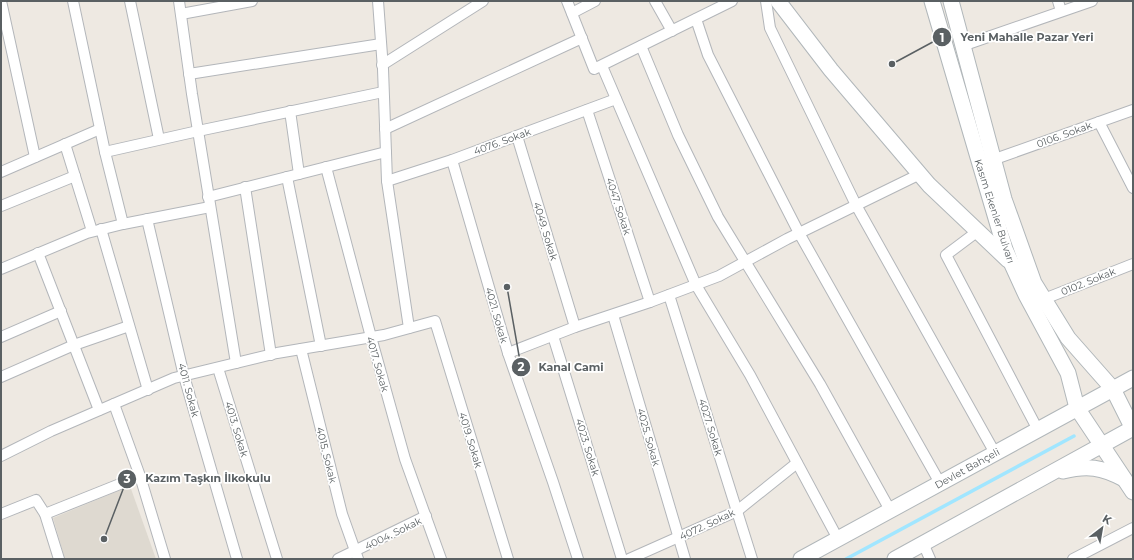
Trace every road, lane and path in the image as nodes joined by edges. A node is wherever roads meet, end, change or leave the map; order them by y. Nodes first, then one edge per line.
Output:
1 (1, 1) edge
2 (73, 1) edge
3 (130, 1) edge
4 (179, 1) edge
5 (252, 1) edge
6 (378, 1) edge
7 (483, 1) edge
8 (566, 1) edge
9 (595, 1) edge
10 (655, 1) edge
11 (732, 1) edge
12 (766, 1) edge
13 (778, 1) edge
14 (932, 1) edge
15 (951, 1) edge
16 (1092, 1) edge
17 (1059, 6) edge
18 (572, 13) junction
19 (181, 14) junction
20 (696, 19) junction
21 (672, 31) junction
22 (582, 38) junction
23 (381, 44) junction
24 (642, 46) junction
25 (962, 46) junction
26 (382, 65) junction
27 (602, 66) junction
28 (189, 74) junction
29 (383, 92) junction
30 (616, 99) junction
31 (587, 110) junction
32 (1133, 110) edge
33 (290, 112) junction
34 (1099, 122) junction
35 (100, 129) junction
36 (385, 130) junction
37 (198, 131) junction
38 (517, 136) junction
39 (159, 139) junction
40 (65, 144) junction
41 (105, 152) junction
42 (386, 152) junction
43 (35, 157) junction
44 (995, 159) junction
45 (452, 160) junction
46 (326, 167) junction
47 (1, 172) edge
48 (299, 174) junction
49 (920, 174) junction
50 (75, 176) junction
51 (287, 177) junction
52 (387, 181) junction
53 (245, 187) junction
54 (1133, 188) edge
55 (208, 197) junction
56 (856, 205) junction
57 (1, 206) edge
58 (210, 207) junction
59 (147, 220) junction
60 (122, 224) junction
61 (96, 230) junction
62 (978, 231) junction
63 (799, 233) junction
64 (38, 253) junction
65 (745, 262) junction
66 (1012, 263) junction
67 (1133, 264) edge
68 (1, 269) edge
69 (696, 285) junction
70 (669, 295) junction
71 (1044, 299) junction
72 (650, 302) junction
73 (61, 311) junction
74 (613, 315) junction
75 (129, 326) junction
76 (575, 327) junction
77 (409, 328) junction
78 (553, 336) junction
79 (1, 337) edge
80 (371, 337) junction
81 (74, 345) junction
82 (320, 346) junction
83 (301, 349) junction
84 (271, 354) junction
85 (508, 354) junction
86 (236, 363) junction
87 (218, 368) junction
88 (184, 376) junction
89 (1, 377) edge
90 (1133, 378) edge
91 (1113, 389) junction
92 (148, 390) junction
93 (114, 404) junction
94 (1077, 408) junction
95 (99, 410) junction
96 (1133, 429) edge
97 (1038, 430) junction
98 (1102, 444) junction
99 (995, 453) junction
100 (1, 456) edge
101 (798, 463) junction
102 (140, 476) junction
103 (1046, 476) junction
104 (940, 483) junction
105 (1129, 486) edge
106 (890, 510) junction
107 (737, 511) junction
108 (1, 514) edge
109 (45, 514) junction
110 (426, 516) junction
111 (1133, 528) edge
112 (679, 537) junction
113 (838, 539) junction
114 (924, 543) junction
115 (357, 555) edge
116 (1090, 555) edge
117 (59, 559) edge
118 (165, 559) edge
119 (237, 559) edge
120 (276, 559) edge
121 (338, 559) edge
122 (441, 559) edge
123 (508, 559) edge
124 (578, 559) edge
125 (622, 559) edge
126 (629, 559) edge
127 (685, 559) edge
128 (752, 559) edge
129 (801, 559) edge
130 (895, 559) edge
131 (930, 559) edge
132 (1073, 559) edge

1 - 43 street
2 - 35 street
3 - 39 street
4 - 19 street
5 - 19 street
6 - 23 street
7 - 26 street
8 - 18 street
9 - 18 street
10 - 21 street
11 - 20 street
12 - 56 street
13 - 49 street
14 - 66 street, Kasım Ekenler Bulvarı
15 - 25 street, Kasım Ekenler Bulvarı
16 - 17 street
17 - 25 street
18 - 22 street
19 - 28 street
20 - 21 street
20 - 63 street
21 - 24 street
22 - 27 street
22 - 36 street
23 - 26 street
23 - 28 street
24 - 27 street
24 - 65 street
25 - 44 street, Kasım Ekenler Bulvarı
26 - 29 street
27 - 30 street
28 - 37 street
29 - 33 street
29 - 36 street
30 - 31 street, 4076. Sokak
30 - 69 street
31 - 38 street, 4076. Sokak
31 - 72 street, 4047. Sokak
32 - 34 street, 0106. Sokak
33 - 37 street
33 - 48 street
34 - 44 street, 0106. Sokak
34 - 54 street
35 - 40 street
35 - 41 street
36 - 42 street
37 - 39 street
37 - 55 street
38 - 45 street, 4076. Sokak
38 - 76 street, 4049. Sokak
39 - 41 street
40 - 43 street
40 - 50 street
41 - 60 street
42 - 46 street
42 - 52 street
43 - 47 street
44 - 71 street, Kasım Ekenler Bulvarı
45 - 52 street, 4076. Sokak
45 - 85 street, 4021. Sokak
46 - 48 street
46 - 80 street, 4017. Sokak
48 - 51 street
49 - 56 street
49 - 62 street
50 - 57 street
50 - 61 street
51 - 53 street
51 - 82 street
52 - 77 street
53 - 55 street
53 - 84 street
55 - 58 street
56 - 63 street
56 - 99 street
58 - 59 street
58 - 86 street
59 - 60 street
59 - 88 street, 4011. Sokak
60 - 61 street
61 - 64 street
61 - 75 street
62 - 66 street
62 - 97 street
63 - 65 street
63 - 104 street
64 - 68 street
64 - 73 street
65 - 69 street
65 - 106 street
66 - 94 street, Kasım Ekenler Bulvarı
67 - 71 street, 0102. Sokak
69 - 70 street
69 - 101 street
70 - 72 street
70 - 107 street, 4027. Sokak
71 - 91 street, Kasım Ekenler Bulvarı
72 - 74 street
73 - 79 street
73 - 81 street
74 - 76 street
74 - 112 street, 4025. Sokak
75 - 81 street
75 - 92 street
76 - 78 street
77 - 80 street
77 - 123 street, 4019. Sokak
78 - 85 street
78 - 125 street, 4023. Sokak
80 - 82 street
80 - 110 street, 4017. Sokak
81 - 89 street
81 - 95 street
82 - 83 street
83 - 84 street
83 - 115 street, 4015. Sokak
84 - 86 street
85 - 124 street, 4021. Sokak
86 - 87 street
87 - 88 street
87 - 120 street, 4013. Sokak
88 - 92 street
88 - 119 street, 4011. Sokak
90 - 91 street, Devlet Bahçeli
91 - 94 street, Devlet Bahçeli
91 - 96 street, Kasım Ekenler Bulvarı
92 - 93 street
93 - 95 street
93 - 102 street
94 - 97 street, Devlet Bahçeli
94 - 98 street, Kasım Ekenler Bulvarı
95 - 100 street
96 - 98 street
97 - 99 street, Devlet Bahçeli
98 - 103 street
98 - 105 street, Kasım Ekenler Bulvarı
99 - 104 street, Devlet Bahçeli
101 - 107 street, 4072. Sokak
101 - 113 street
102 - 109 street
102 - 118 street
103 - 105 street
103 - 114 street
104 - 106 street, Devlet Bahçeli
106 - 113 street, Devlet Bahçeli
107 - 112 street, 4072. Sokak
107 - 128 street, 4027. Sokak
108 - 109 street
109 - 117 street
110 - 115 street, 4004. Sokak
110 - 122 street, 4017. Sokak
111 - 116 street
112 - 126 street, 4072. Sokak
112 - 127 street, 4025. Sokak
113 - 129 street, Devlet Bahçeli
114 - 130 street
114 - 131 street
115 - 121 street, 4004. Sokak
116 - 132 street

